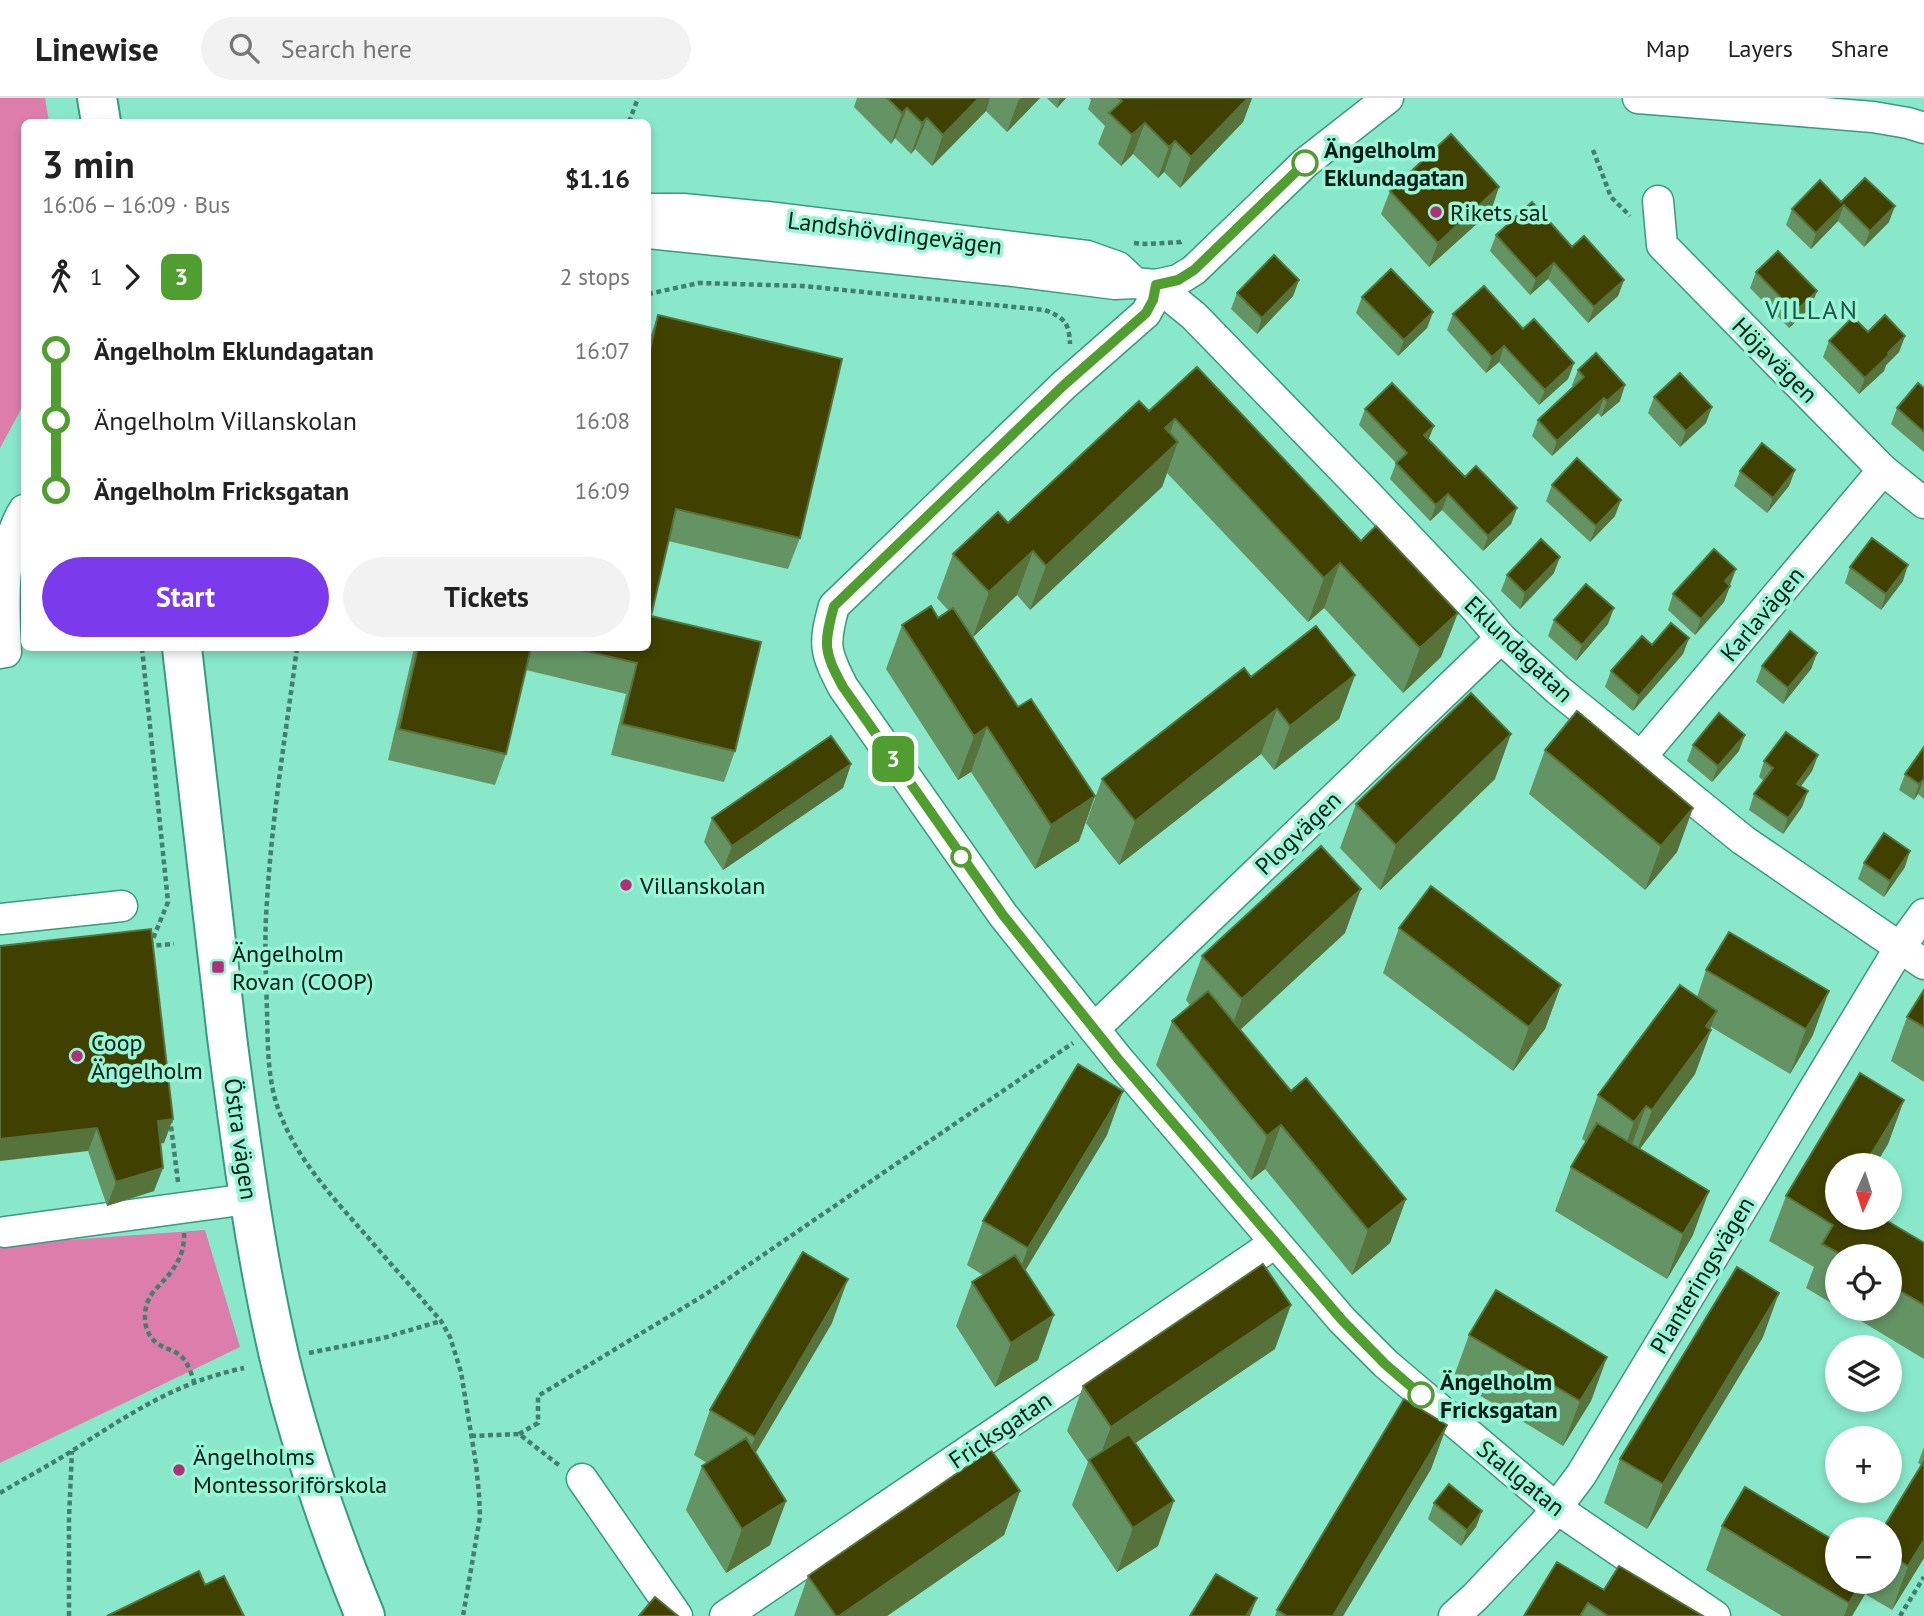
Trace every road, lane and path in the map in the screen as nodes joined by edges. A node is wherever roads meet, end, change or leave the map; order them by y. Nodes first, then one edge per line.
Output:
1 (97, 98) edge
2 (638, 98) edge
3 (1388, 98) edge
4 (1638, 98) edge
5 (100, 119) edge
6 (630, 119) edge
7 (1924, 128) edge
8 (1594, 150) dead end
9 (1658, 201) dead end
10 (651, 209) edge
11 (651, 233) edge
12 (1192, 234) dead end
13 (1123, 242) dead end
14 (1661, 245) junction
15 (1145, 284) junction
16 (1883, 470) junction
17 (1924, 503) edge
18 (21, 515) edge
19 (1501, 638) junction
20 (142, 651) edge
21 (182, 651) edge
22 (297, 651) edge
23 (0, 653) edge
24 (1640, 758) junction
25 (122, 906) joint
26 (1924, 914) edge
27 (0, 919) edge
28 (174, 944) dead end
29 (150, 947) junction
30 (1912, 955) edge
31 (1094, 1028) junction
32 (170, 1114) edge
33 (248, 1199) junction
34 (182, 1209) junction
35 (5, 1232) dead end
36 (1275, 1243) junction
37 (441, 1321) junction
38 (299, 1355) dead end
39 (244, 1368) dead end
40 (194, 1381) junction
41 (519, 1434) junction
42 (471, 1436) junction
43 (72, 1451) junction
44 (582, 1479) joint
45 (0, 1493) edge
46 (1556, 1508) junction
47 (1924, 1577) edge
48 (69, 1616) edge
49 (365, 1616) edge
50 (463, 1616) edge
51 (677, 1616) edge
52 (725, 1616) edge
53 (1454, 1616) edge
54 (1715, 1616) edge
55 (1900, 1616) edge

1 - 5 main road
2 - 6 path
3 - 15 street, Landshövdingevägen
4 - 7 street
8 - 14 path
9 - 14 street
10 - 15 street, Landshövdingevägen
11 - 15 street, Landshövdingevägen
12 - 13 path
14 - 16 street, Höjavägen
15 - 19 street, Eklundagatan
15 - 31 street, Stallgatan
16 - 17 street, Höjavägen
16 - 24 street, Karlavägen
18 - 23 street
19 - 24 street, Eklundagatan
19 - 31 street, Plogvägen
20 - 29 path
21 - 33 main road, Östra vägen
22 - 37 path
24 - 30 street, Eklundagatan
25 - 27 street
25 - 29 path
26 - 30 street, Planteringsvägen
28 - 29 path
30 - 46 street, Planteringsvägen
31 - 36 street, Stallgatan
31 - 41 path
32 - 34 path
33 - 34 street
33 - 49 main road, Östra vägen
34 - 35 street
34 - 40 path
36 - 46 street, Stallgatan
36 - 52 street, Fricksgatan
37 - 38 path
37 - 42 path
39 - 40 path
40 - 43 path
41 - 42 path
41 - 44 path
42 - 50 path
43 - 45 path
43 - 48 path
44 - 51 street
46 - 53 street, Planteringsvägen
46 - 54 street, Stallgatan
47 - 55 path

